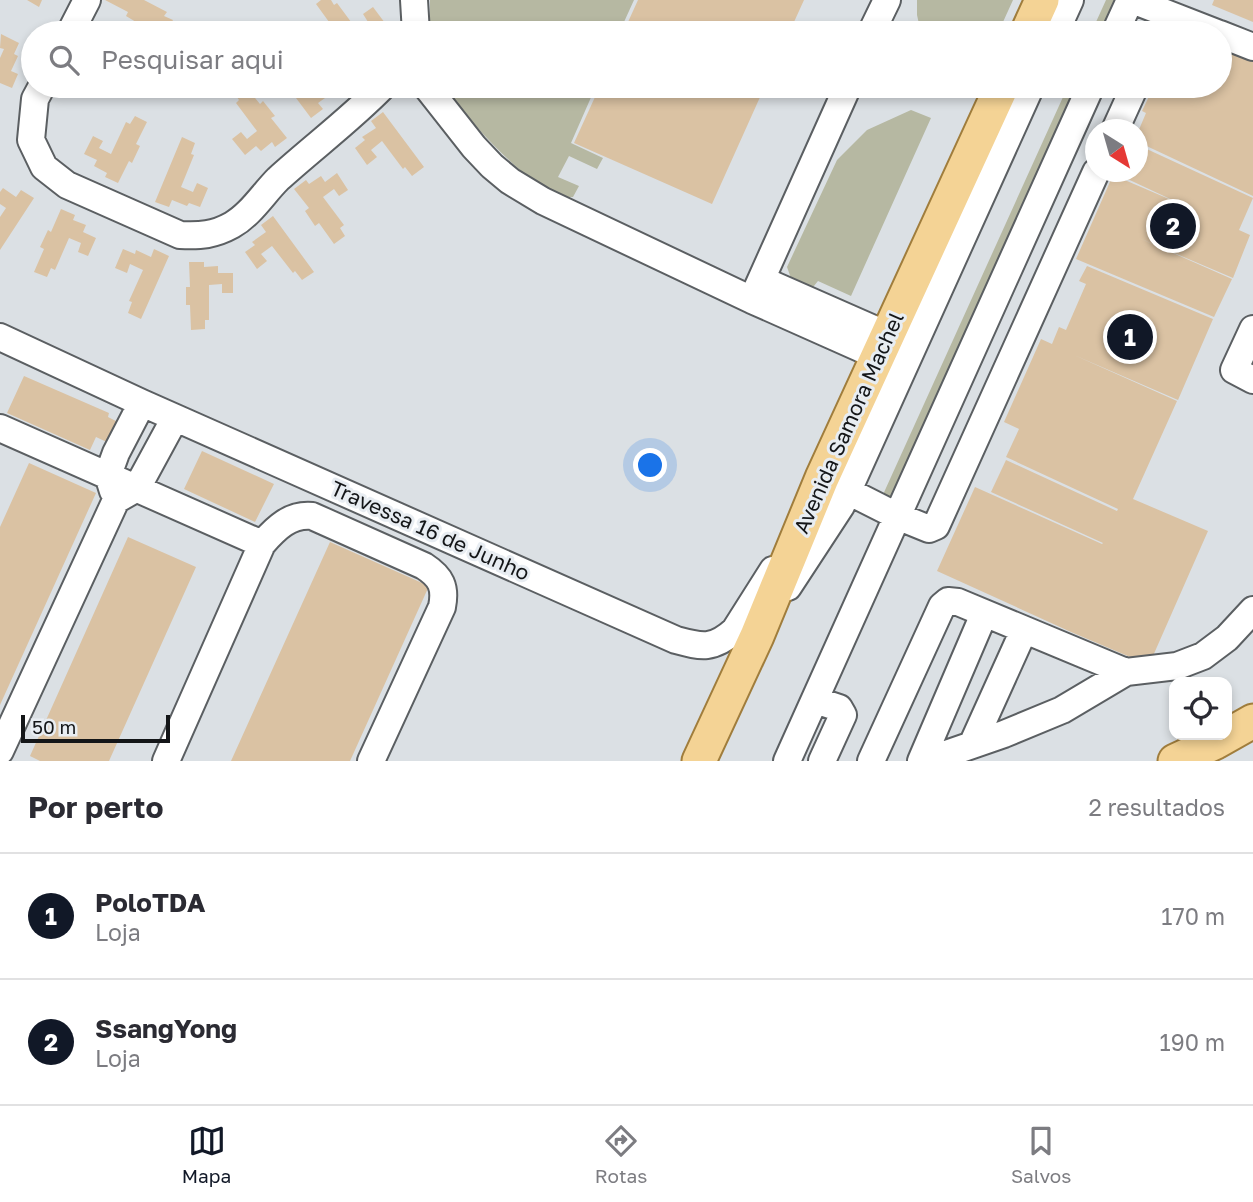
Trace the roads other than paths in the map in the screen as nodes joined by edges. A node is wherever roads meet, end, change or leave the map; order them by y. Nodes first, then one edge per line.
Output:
1 (87, 0) edge
2 (887, 0) edge
3 (1042, 0) edge
4 (1070, 0) edge
5 (1131, 0) edge
6 (1166, 16) edge
7 (76, 21) edge
8 (877, 21) edge
9 (1032, 21) edge
10 (1060, 21) edge
11 (1121, 21) edge
12 (1232, 39) edge
13 (1253, 47) edge
14 (36, 98) edge
15 (369, 98) edge
16 (435, 98) edge
17 (843, 98) edge
18 (996, 98) edge
19 (1025, 98) edge
20 (1086, 98) edge
21 (1130, 98) edge
22 (1120, 119) edge
23 (1091, 182) edge
24 (757, 290) junction
25 (1253, 329) edge
26 (0, 337) edge
27 (882, 346) junction
28 (1253, 380) edge
29 (142, 404) junction
30 (175, 418) junction
31 (0, 428) edge
32 (835, 485) junction
33 (120, 488) junction
34 (808, 514) junction
35 (897, 516) junction
36 (262, 544) junction
37 (1253, 610) edge
38 (984, 614) junction
39 (1024, 630) junction
40 (757, 636) junction
41 (1126, 672) junction
42 (815, 700) junction
43 (1253, 721) edge
44 (972, 745) junction
45 (0, 751) edge
46 (166, 761) edge
47 (371, 761) edge
48 (699, 761) edge
49 (787, 761) edge
50 (822, 761) edge
51 (871, 761) edge
52 (924, 761) edge
53 (1175, 761) edge

1 - 7 street
2 - 8 street
3 - 9 main road
4 - 10 street
5 - 6 street
5 - 11 street
12 - 13 street
14 - 15 street
16 - 24 street
17 - 24 street
18 - 27 main road, Avenida Samora Machel
19 - 32 street
20 - 35 street
21 - 22 street
23 - 35 street
24 - 27 street
25 - 28 street
26 - 29 street, Travessa 16 de Junho
27 - 32 main road, Avenida Samora Machel
29 - 30 street, Travessa 16 de Junho
29 - 33 street
30 - 33 street
30 - 34 street, Travessa 16 de Junho
31 - 33 street
32 - 34 main road, Avenida Samora Machel
32 - 35 street
32 - 40 street
33 - 36 street
33 - 45 street
34 - 40 main road, Avenida Samora Machel
35 - 42 street
36 - 46 street
36 - 47 street
37 - 41 street
38 - 39 street
38 - 51 street
38 - 52 street
39 - 41 street
39 - 44 street
40 - 48 main road, Avenida Samora Machel
41 - 44 street
42 - 49 street
42 - 50 street
43 - 53 main road
44 - 52 street

